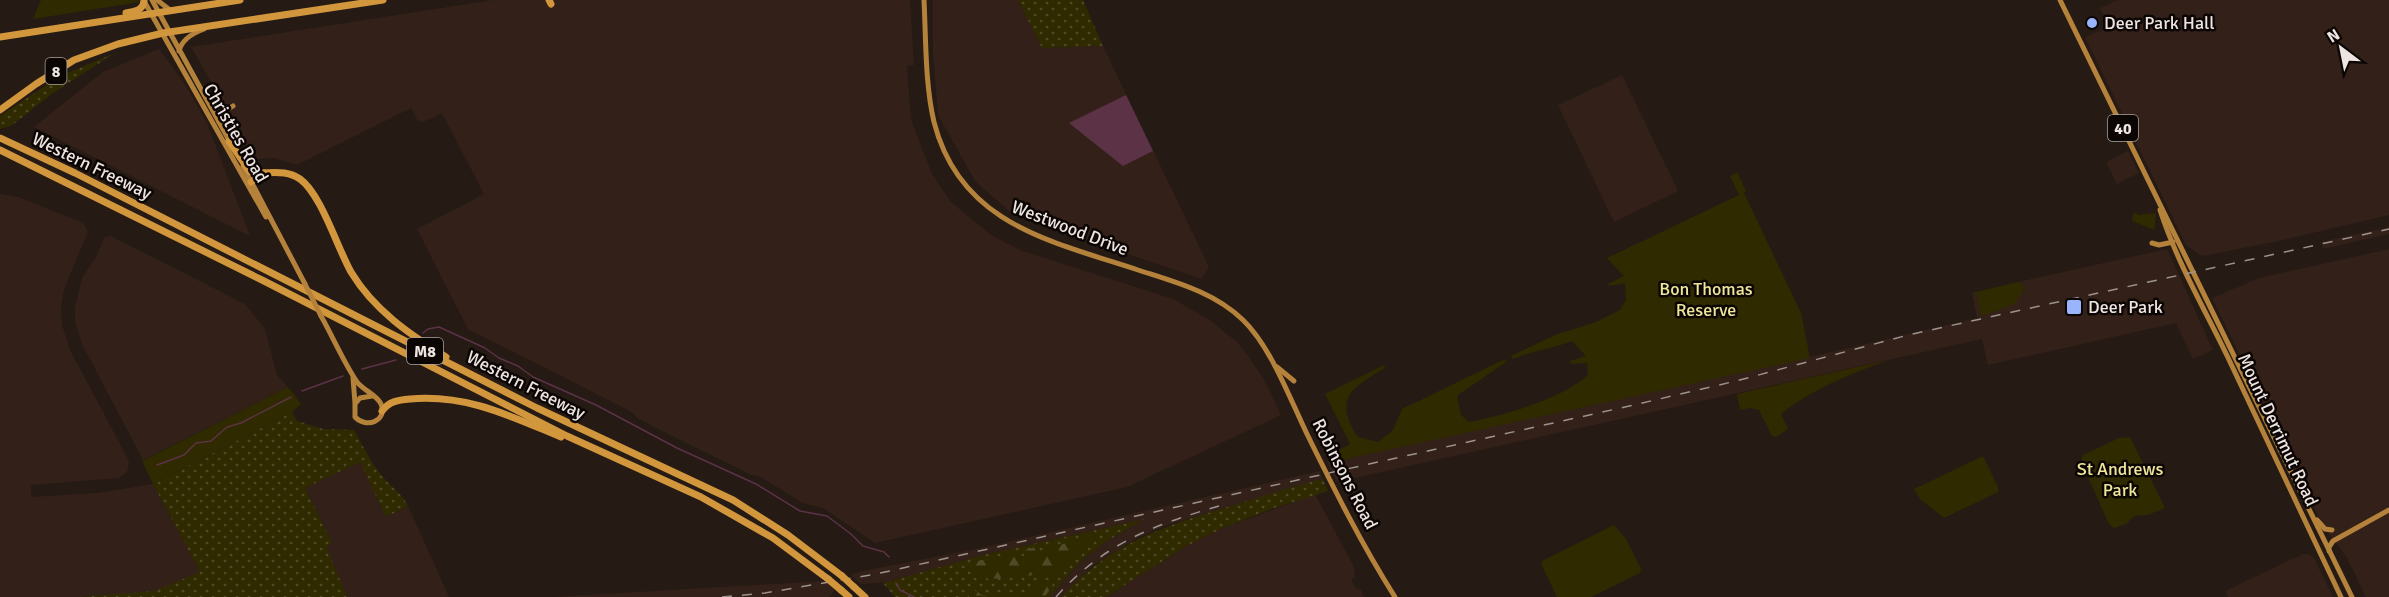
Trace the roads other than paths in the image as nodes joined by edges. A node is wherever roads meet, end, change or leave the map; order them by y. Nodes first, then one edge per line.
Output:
1 (144, 0) edge
2 (152, 0) edge
3 (157, 0) edge
4 (240, 0) edge
5 (382, 0) edge
6 (924, 0) edge
7 (2060, 0) edge
8 (170, 10) junction
9 (155, 13) junction
10 (80, 25) junction
11 (210, 26) junction
12 (167, 33) junction
13 (0, 37) edge
14 (179, 51) junction
15 (197, 84) junction
16 (233, 106) dead end
17 (0, 110) edge
18 (223, 110) dead end
19 (212, 117) junction
20 (219, 124) junction
21 (0, 138) edge
22 (229, 141) junction
23 (0, 150) edge
24 (272, 172) junction
25 (251, 182) junction
26 (266, 216) junction
27 (2174, 241) junction
28 (2152, 243) dead end
29 (285, 247) junction
30 (2181, 265) junction
31 (2189, 265) junction
32 (2187, 276) junction
33 (2217, 330) junction
34 (1269, 357) junction
35 (349, 368) junction
36 (1294, 381) dead end
37 (486, 382) junction
38 (1284, 386) joint
39 (372, 396) junction
40 (355, 403) junction
41 (382, 411) junction
42 (606, 454) junction
43 (2283, 458) junction
44 (2389, 510) edge
45 (2332, 530) dead end
46 (2329, 552) junction
47 (849, 597) edge
48 (865, 597) edge
49 (1393, 597) edge
50 (2341, 597) edge
51 (2352, 597) edge

1 - 9 main road
1 - 10 highway
2 - 9 main road
3 - 8 main road
4 - 8 highway
5 - 11 highway, 8
6 - 34 main road, Westwood Drive
7 - 27 main road, 40
8 - 9 highway
9 - 10 highway
9 - 12 main road
10 - 13 highway
11 - 12 highway, 8
11 - 14 main road
12 - 14 main road, Christies Road
12 - 17 highway, 8
12 - 19 main road, Christies Road
14 - 15 main road, Christies Road
15 - 18 main road
15 - 19 main road, Christies Road
16 - 20 main road
19 - 20 main road, Christies Road
19 - 26 main road, Christies Road
20 - 22 main road, Christies Road
21 - 37 highway, Western Freeway / M8
22 - 24 highway
22 - 25 main road, Christies Road
23 - 42 highway, Western Freeway / M8
24 - 25 highway
24 - 37 highway
25 - 26 main road
25 - 29 main road, Christies Road
26 - 29 main road, Christies Road
27 - 28 main road
27 - 30 main road, 40
27 - 31 main road, 40
29 - 35 main road, Christies Road, bridge
30 - 31 main road
30 - 32 main road, 40
31 - 32 main road
31 - 33 main road, Mount Derrimut Road / 40
32 - 33 main road, Mount Derrimut Road / 40
33 - 43 main road, Mount Derrimut Road / 40
33 - 50 main road, Mount Derrimut Road / 40
34 - 36 main road
34 - 38 main road, Westwood Drive
35 - 39 main road, Christies Road
35 - 40 main road, Christies Road
37 - 48 highway, Western Freeway / M8, bridge
38 - 49 main road, Robinsons Road
39 - 40 main road
39 - 41 main road
40 - 41 main road
41 - 42 highway
42 - 47 highway, Western Freeway / M8, bridge
43 - 45 main road
43 - 46 main road, Mount Derrimut Road / 40
44 - 46 main road
46 - 51 main road, Mount Derrimut Road / 40

